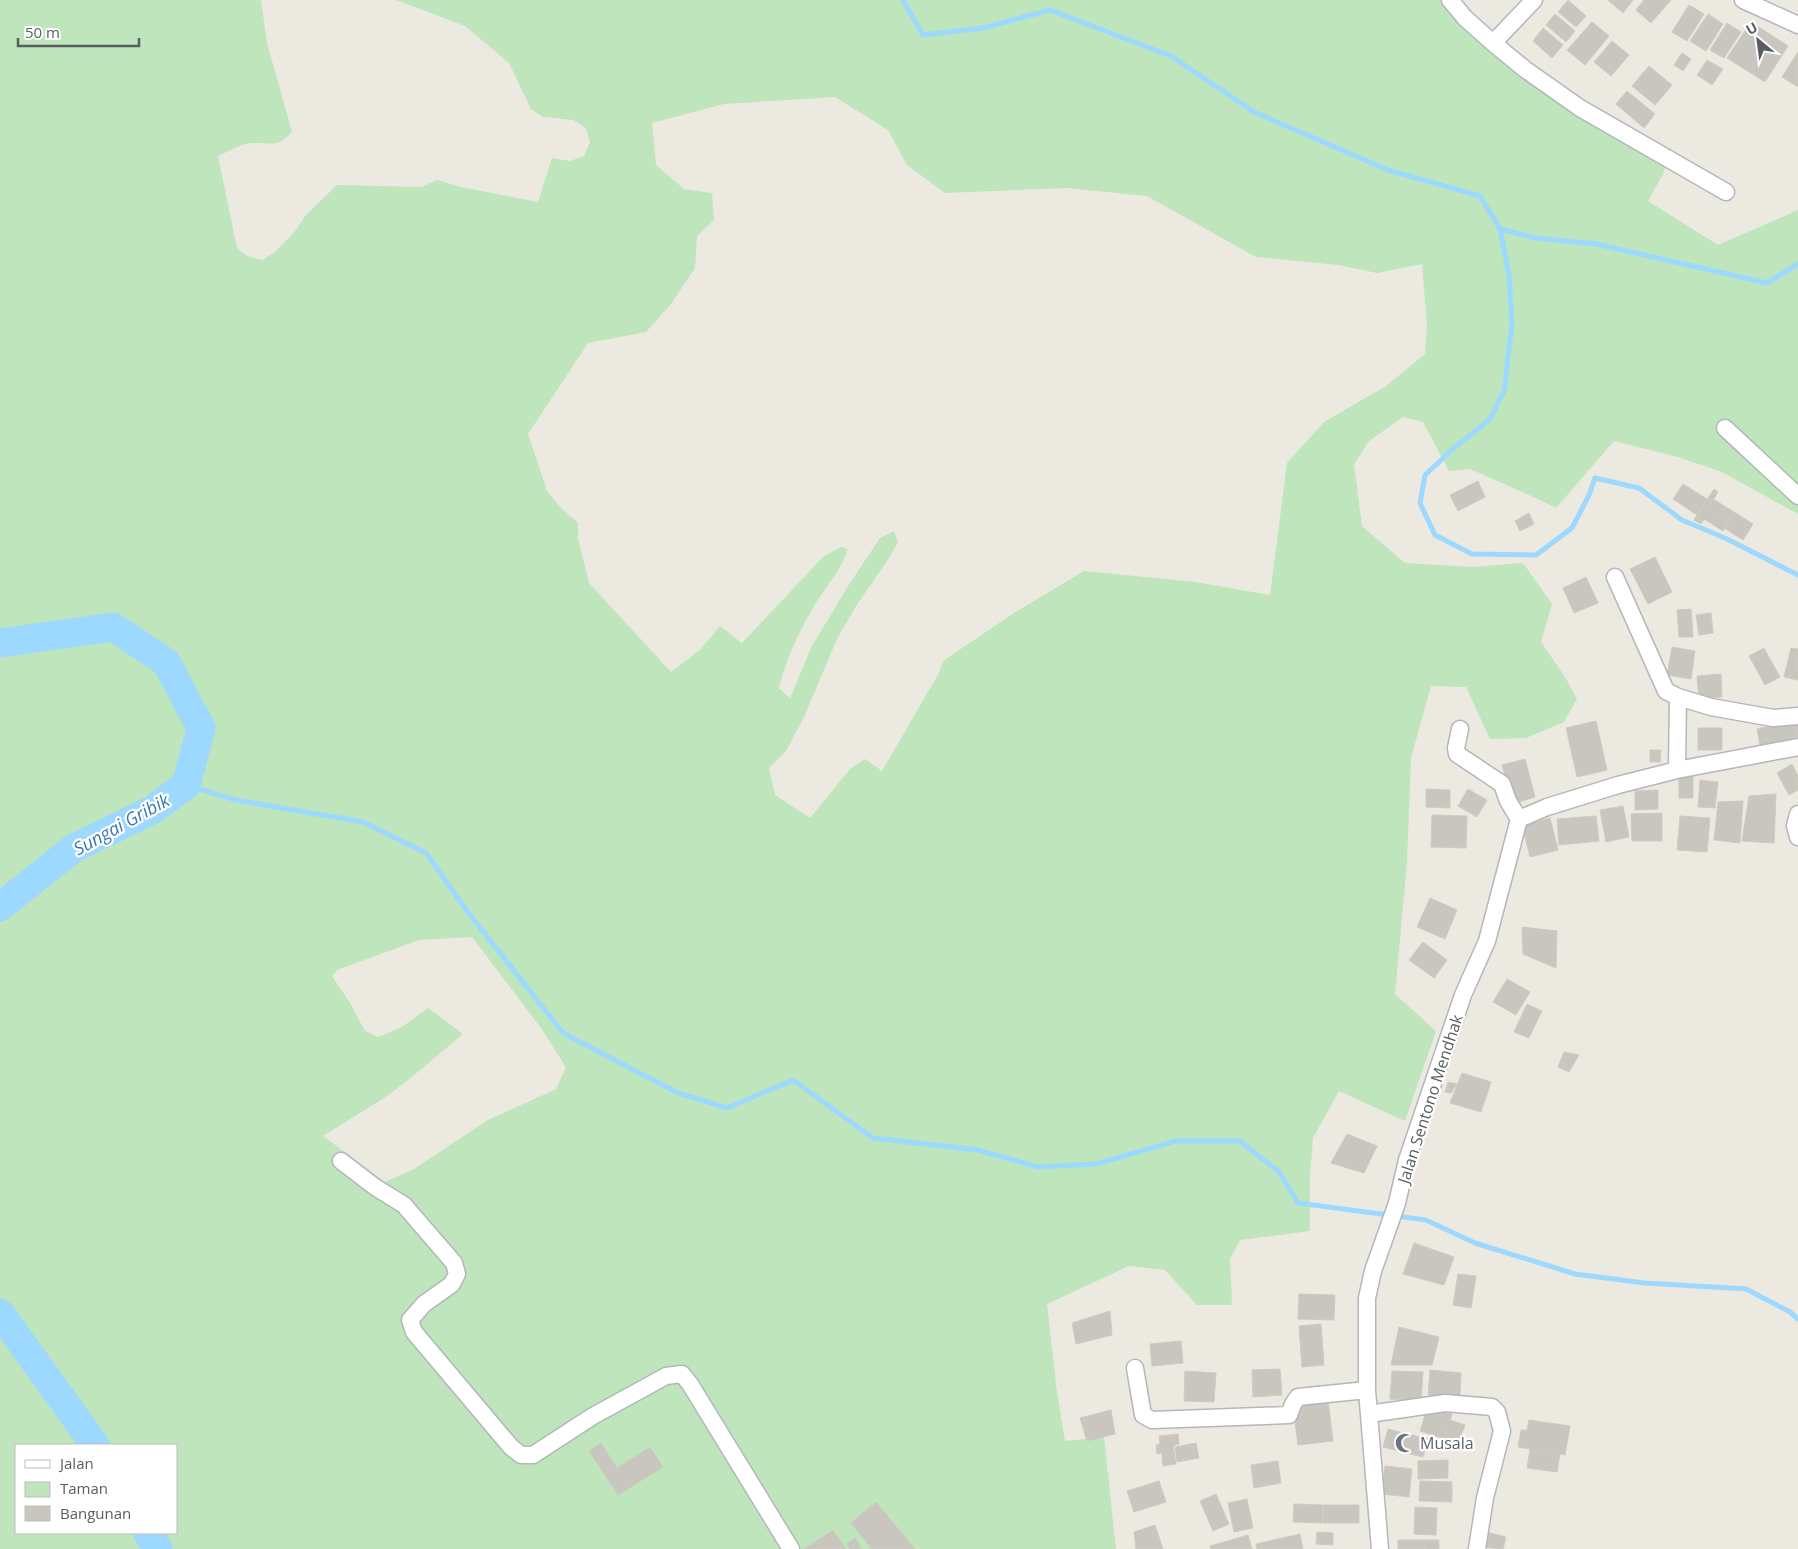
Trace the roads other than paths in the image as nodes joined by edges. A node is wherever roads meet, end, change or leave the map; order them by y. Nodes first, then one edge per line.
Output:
1 (1450, 0) edge
2 (1534, 0) edge
3 (1743, 0) edge
4 (1798, 25) edge
5 (1493, 43) junction
6 (1726, 192) dead end
7 (1724, 428) dead end
8 (1798, 496) edge
9 (1615, 577) dead end
10 (1678, 697) junction
11 (1798, 716) edge
12 (1460, 729) dead end
13 (1798, 747) edge
14 (1677, 770) junction
15 (1798, 814) edge
16 (1519, 819) junction
17 (1798, 837) edge
18 (340, 1161) dead end
19 (1135, 1368) dead end
20 (1367, 1390) junction
21 (1369, 1414) junction
22 (791, 1549) edge
23 (1380, 1549) edge
24 (1476, 1549) edge

1 - 5 street
2 - 5 street
3 - 4 street
5 - 6 street
7 - 8 street
9 - 10 street
10 - 11 street
10 - 14 street
12 - 16 street
13 - 14 street
14 - 16 street
15 - 17 street
16 - 20 street, Jalan Sentono Mendhak
18 - 22 street
19 - 20 street
20 - 21 street, Jalan Sentono Mendhak
21 - 23 street, Jalan Sentono Mendhak
21 - 24 street

